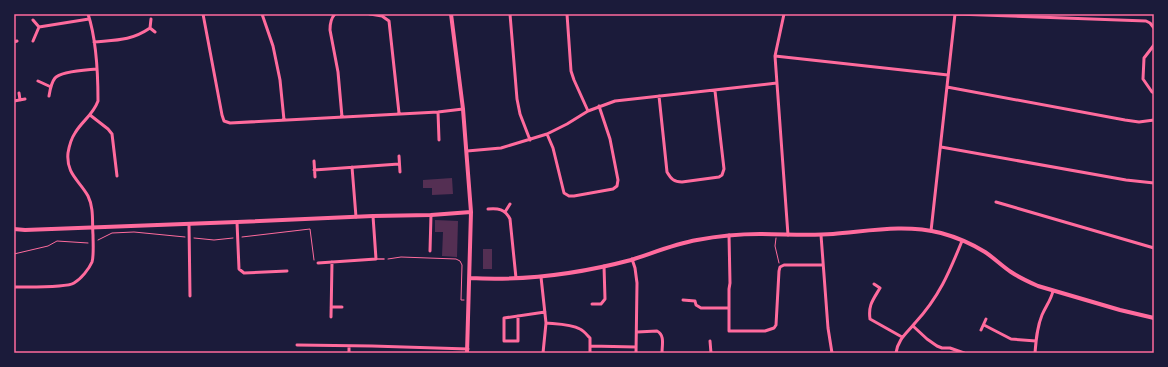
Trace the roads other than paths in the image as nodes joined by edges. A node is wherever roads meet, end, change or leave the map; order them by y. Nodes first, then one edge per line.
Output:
1 (88, 14) edge
2 (203, 14) edge
3 (262, 14) edge
4 (335, 14) edge
5 (370, 14) edge
6 (452, 14) edge
7 (510, 14) edge
8 (567, 14) edge
9 (784, 14) edge
10 (955, 14) edge
11 (89, 19) junction
12 (151, 19) dead end
13 (32, 20) dead end
14 (39, 27) junction
15 (150, 28) junction
16 (1154, 28) edge
17 (156, 32) dead end
18 (33, 41) dead end
19 (94, 42) junction
20 (1154, 45) edge
21 (775, 56) junction
22 (96, 68) junction
23 (948, 75) junction
24 (38, 81) dead end
25 (777, 83) junction
26 (51, 87) junction
27 (947, 87) junction
28 (715, 91) junction
29 (1154, 93) edge
30 (19, 94) dead end
31 (48, 96) dead end
32 (659, 96) junction
33 (25, 99) dead end
34 (20, 100) junction
35 (14, 101) edge
36 (599, 106) junction
37 (463, 109) junction
38 (588, 110) junction
39 (438, 112) junction
40 (399, 113) junction
41 (90, 115) junction
42 (342, 117) junction
43 (284, 120) junction
44 (1154, 120) edge
45 (547, 134) junction
46 (439, 140) dead end
47 (530, 140) junction
48 (941, 147) junction
49 (467, 151) junction
50 (398, 156) dead end
51 (314, 162) dead end
52 (399, 164) junction
53 (352, 167) junction
54 (314, 170) junction
55 (400, 172) dead end
56 (117, 176) dead end
57 (315, 177) dead end
58 (1154, 183) edge
59 (996, 202) dead end
60 (510, 204) dead end
61 (488, 210) dead end
62 (471, 212) junction
63 (505, 212) junction
64 (431, 215) junction
65 (356, 216) junction
66 (373, 216) junction
67 (237, 222) junction
68 (189, 224) junction
69 (92, 227) junction
70 (14, 228) edge
71 (931, 231) junction
72 (821, 234) junction
73 (729, 235) junction
74 (788, 235) junction
75 (962, 241) junction
76 (1154, 247) edge
77 (430, 251) dead end
78 (384, 259) road end
79 (632, 259) junction
80 (376, 260) junction
81 (332, 262) junction
82 (318, 263) road end
83 (822, 265) junction
84 (604, 266) junction
85 (287, 271) dead end
86 (541, 277) junction
87 (470, 278) junction
88 (516, 278) junction
89 (874, 284) dead end
90 (14, 287) edge
91 (1053, 291) junction
92 (190, 296) dead end
93 (683, 300) dead end
94 (592, 304) dead end
95 (331, 307) junction
96 (342, 308) dead end
97 (729, 308) junction
98 (545, 312) junction
99 (518, 316) junction
100 (331, 317) dead end
101 (1154, 318) edge
102 (986, 320) dead end
103 (546, 323) junction
104 (984, 325) junction
105 (913, 326) junction
106 (981, 330) dead end
107 (637, 332) junction
108 (902, 337) junction
109 (710, 341) dead end
110 (1036, 341) junction
111 (297, 345) dead end
112 (349, 346) junction
113 (590, 346) junction
114 (636, 347) junction
115 (468, 351) edge
116 (349, 353) edge
117 (543, 353) edge
118 (590, 353) edge
119 (636, 353) edge
120 (662, 353) edge
121 (711, 353) edge
122 (832, 353) edge
123 (896, 353) edge
124 (964, 353) edge
125 (1035, 353) edge

1 - 11 street
2 - 43 street
3 - 43 street
4 - 42 street
5 - 40 street
6 - 37 street
7 - 47 street
8 - 38 street
9 - 21 street
10 - 16 street
10 - 23 street
11 - 14 street
11 - 19 street
12 - 15 street
13 - 14 street
14 - 18 street
15 - 17 street
15 - 19 street
19 - 22 street
20 - 29 street
21 - 23 street
21 - 25 street
22 - 26 street
22 - 41 street
23 - 27 street
24 - 26 street
25 - 28 street
25 - 74 street
26 - 31 street
27 - 44 street
27 - 48 street
28 - 32 street
28 - 32 street
30 - 34 street
32 - 36 street
33 - 34 street
34 - 35 street
36 - 38 street
36 - 45 street
37 - 39 street
37 - 49 street
38 - 45 street
39 - 40 street
39 - 46 street
40 - 42 street
41 - 56 street
41 - 69 street
42 - 43 street
45 - 47 street
47 - 49 street
48 - 58 street
48 - 71 street
49 - 62 street
50 - 52 street
51 - 54 street
52 - 53 street
52 - 55 street
53 - 54 street
53 - 65 street
54 - 57 street
59 - 76 street
60 - 63 street
61 - 63 street
62 - 64 street
62 - 87 street
63 - 88 street
64 - 66 street
64 - 77 street
65 - 66 street
65 - 67 street
66 - 80 street
67 - 68 street
67 - 85 street
68 - 69 street
68 - 92 street
69 - 70 street
69 - 90 street
71 - 72 street
71 - 75 street
72 - 74 street
72 - 83 street
73 - 74 street
73 - 79 street
73 - 97 street
75 - 91 street
75 - 105 street
78 - 80 lane
79 - 84 street
79 - 107 street
80 - 81 street
81 - 82 street
81 - 95 street
83 - 97 street
83 - 122 street
84 - 86 street
84 - 94 street
86 - 88 street
86 - 98 street
87 - 88 street
87 - 115 street
89 - 108 street
91 - 101 street
91 - 110 street
93 - 97 street
95 - 96 street
95 - 100 street
98 - 99 street
98 - 103 street
99 - 99 street
102 - 104 street
103 - 113 street
103 - 117 street
104 - 106 street
104 - 110 street
105 - 108 street
105 - 124 street
107 - 114 street
107 - 120 street
108 - 123 street
109 - 121 street
110 - 125 street
111 - 112 street
112 - 115 street
112 - 116 street
113 - 114 street
113 - 118 street
114 - 119 street

